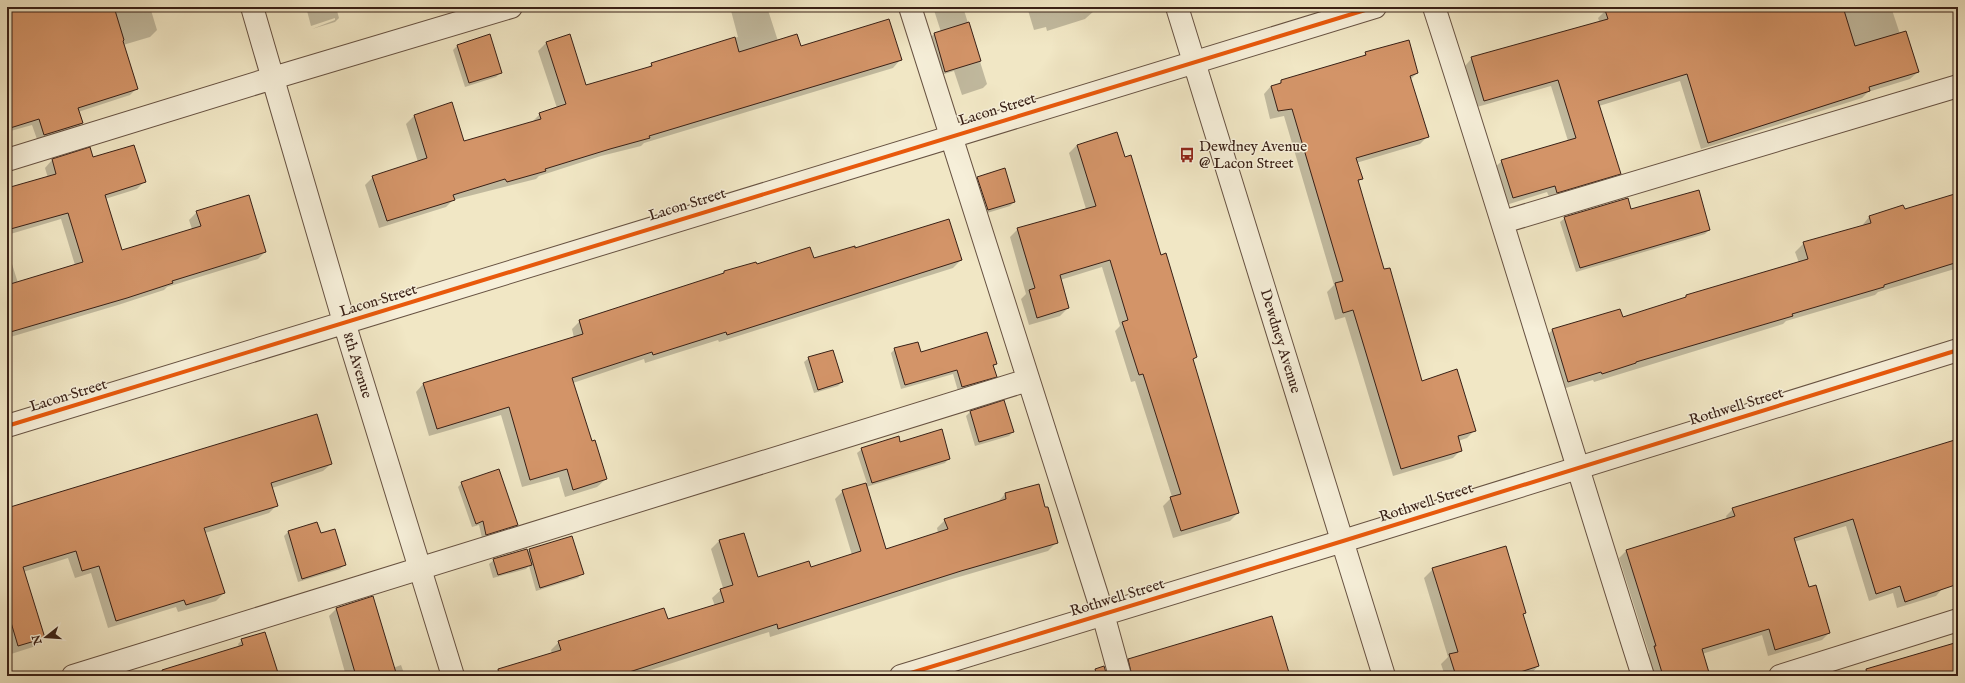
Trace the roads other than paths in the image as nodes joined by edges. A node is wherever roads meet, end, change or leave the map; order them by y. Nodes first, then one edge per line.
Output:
1 (252, 7) edge
2 (511, 7) edge
3 (910, 7) edge
4 (1177, 7) edge
5 (1375, 7) edge
6 (1434, 7) edge
7 (1194, 63) junction
8 (272, 78) junction
9 (1958, 86) edge
10 (951, 136) junction
11 (7, 160) edge
12 (1504, 222) junction
13 (344, 322) junction
14 (1958, 350) edge
15 (1028, 380) junction
16 (7, 426) edge
17 (1577, 467) junction
18 (1343, 541) junction
19 (420, 567) junction
20 (1103, 614) junction
21 (1958, 620) edge
22 (73, 676) edge
23 (453, 676) edge
24 (901, 676) edge
25 (1120, 676) edge
26 (1384, 676) edge
27 (1643, 676) edge
28 (1780, 676) edge

1 - 8 street, 8th Avenue
2 - 8 street
3 - 10 street
4 - 7 street, Dewdney Avenue
5 - 7 street, Lacon Street
6 - 12 street
7 - 10 street, Lacon Street
7 - 18 street, Dewdney Avenue
8 - 11 street
8 - 13 street, 8th Avenue
9 - 12 street
10 - 13 street, Lacon Street
10 - 15 street
12 - 17 street
13 - 16 street, Lacon Street
13 - 19 street, 8th Avenue
14 - 17 street, Rothwell Street
15 - 19 street
15 - 20 street
17 - 18 street, Rothwell Street
17 - 27 street
18 - 20 street, Rothwell Street
18 - 26 street, Dewdney Avenue
19 - 22 street
19 - 23 street, 8th Avenue
20 - 24 street, Rothwell Street
20 - 25 street
21 - 28 street

